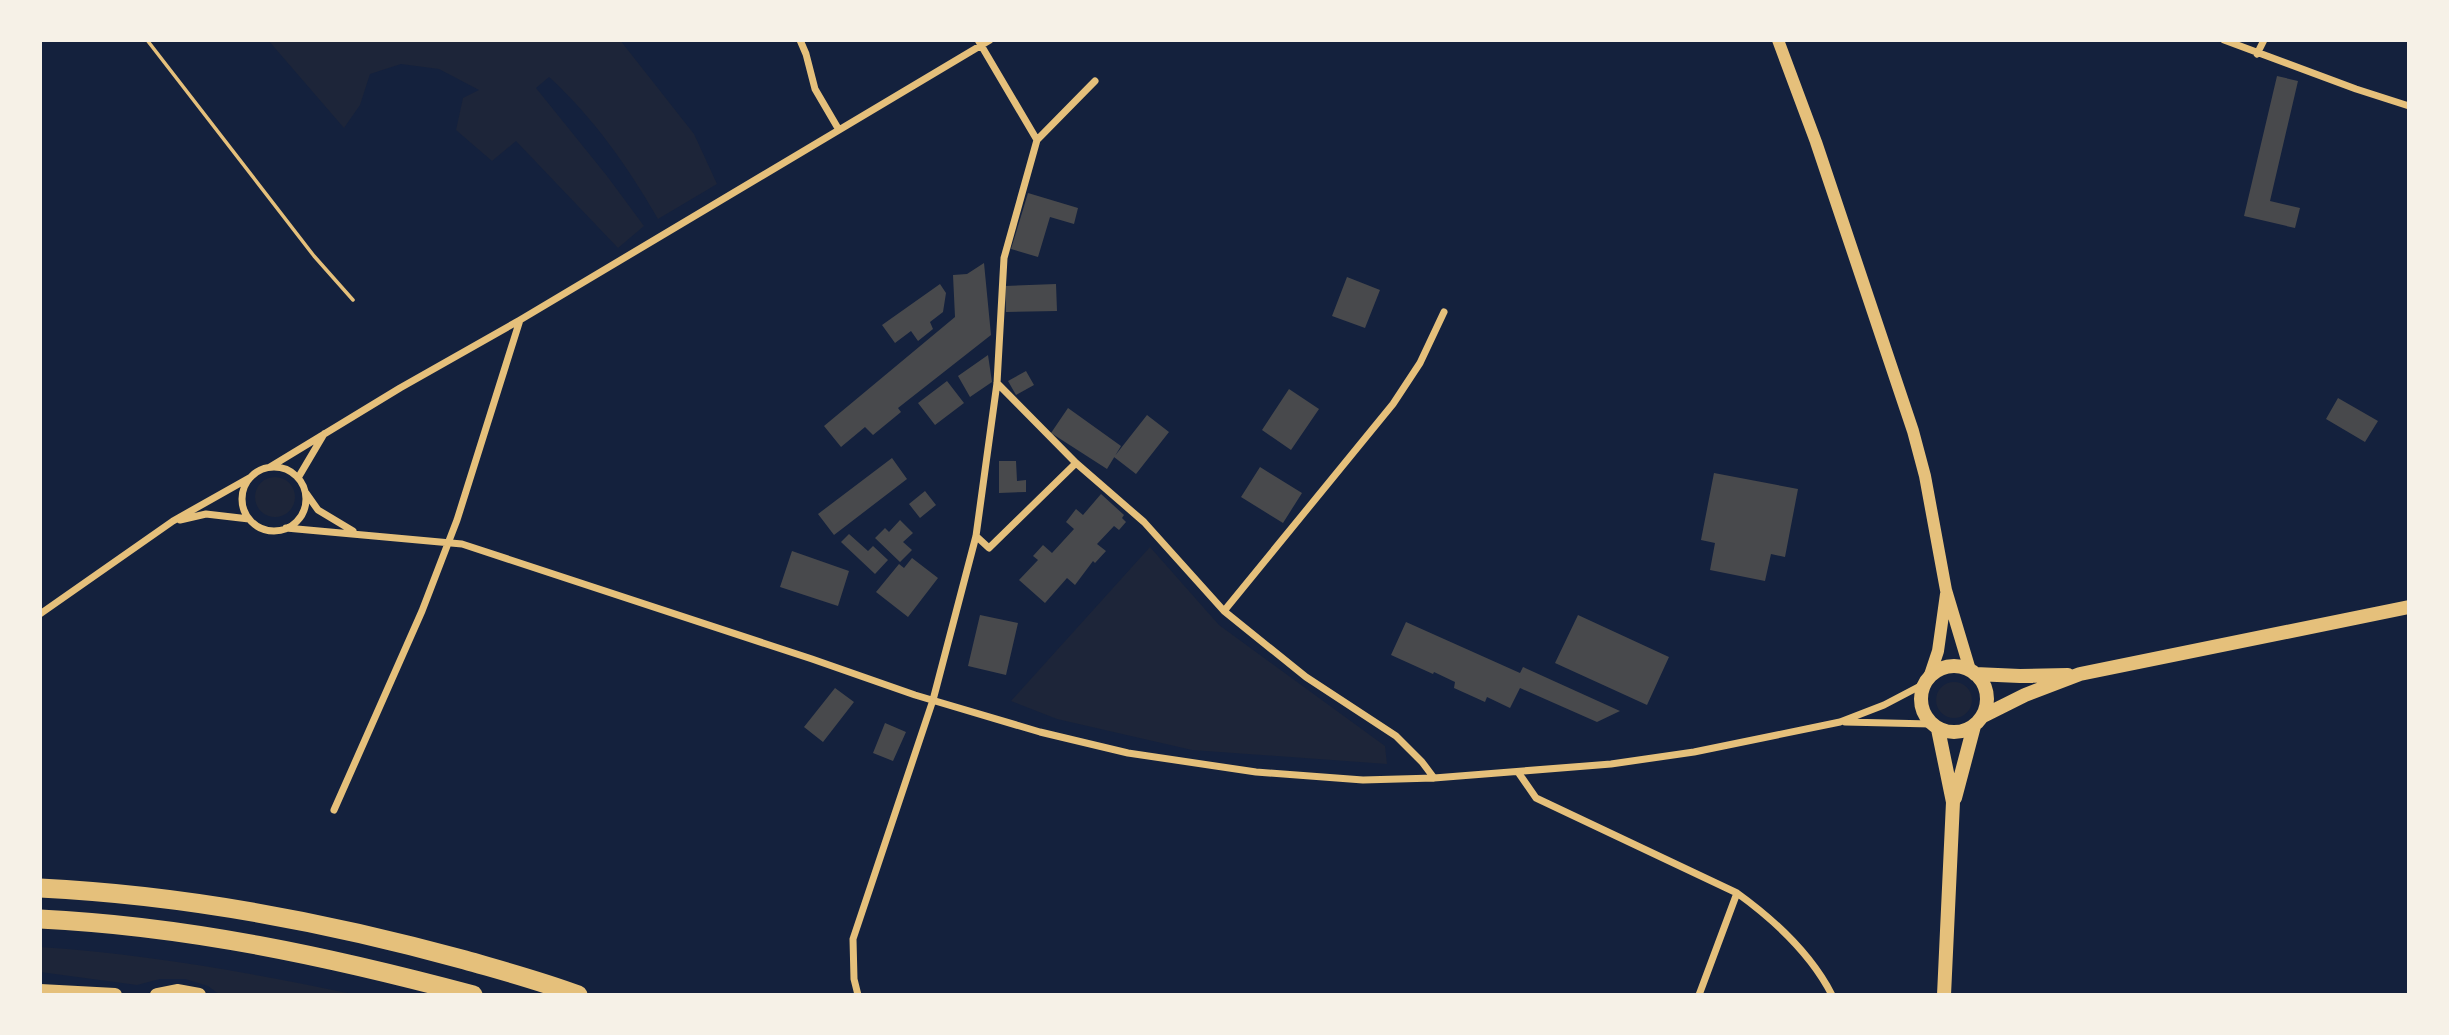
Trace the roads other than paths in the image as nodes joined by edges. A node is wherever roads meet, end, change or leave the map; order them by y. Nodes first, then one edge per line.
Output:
1 (800, 40) edge
2 (990, 40) edge
3 (1778, 40) edge
4 (2224, 40) edge
5 (2264, 40) edge
6 (980, 43) edge
7 (2257, 54) junction
8 (1095, 81) dead end
9 (2409, 106) edge
10 (839, 130) junction
11 (1037, 140) junction
12 (1444, 312) dead end
13 (520, 320) junction
14 (997, 383) junction
15 (324, 433) junction
16 (1076, 463) junction
17 (270, 467) junction
18 (251, 477) junction
19 (298, 478) junction
20 (305, 492) junction
21 (249, 519) junction
22 (173, 521) junction
23 (286, 528) junction
24 (356, 533) junction
25 (976, 536) junction
26 (447, 542) junction
27 (1946, 590) junction
28 (2409, 607) edge
29 (1224, 611) junction
30 (40, 614) edge
31 (1973, 672) junction
32 (2080, 674) junction
33 (1927, 680) junction
34 (933, 700) junction
35 (1978, 721) junction
36 (1840, 722) junction
37 (1935, 727) junction
38 (1518, 772) junction
39 (1434, 778) junction
40 (1953, 802) junction
41 (334, 810) dead end
42 (40, 888) edge
43 (1737, 893) junction
44 (40, 919) edge
45 (40, 991) edge
46 (60, 994) edge
47 (115, 995) edge
48 (158, 995) edge
49 (199, 995) edge
50 (473, 995) edge
51 (578, 995) edge
52 (858, 995) edge
53 (1699, 995) edge
54 (1832, 995) edge
55 (1944, 995) edge

1 - 10 street
2 - 6 street
3 - 27 street
4 - 7 street
5 - 7 street
6 - 10 street
6 - 11 street
7 - 9 street
8 - 11 street
10 - 13 street
11 - 14 street
12 - 29 street
13 - 15 street
13 - 26 street
14 - 16 street
14 - 25 street
15 - 17 street
15 - 19 street
16 - 25 street
16 - 29 street
17 - 18 street
17 - 19 street
18 - 21 street
18 - 22 street
19 - 20 street
20 - 23 street
20 - 24 street
21 - 22 street
21 - 23 street
22 - 30 street
23 - 24 street
24 - 26 street
25 - 34 street
26 - 34 street
26 - 41 street
27 - 31 street
27 - 33 street
28 - 32 main road
29 - 39 street
31 - 32 main road
31 - 33 main road
31 - 35 main road
32 - 35 main road
33 - 36 street
33 - 37 main road
34 - 39 street
34 - 52 street
35 - 37 main road
35 - 40 main road
36 - 37 street
36 - 38 street
37 - 40 main road
38 - 39 street
38 - 43 street
40 - 55 main road
42 - 51 highway
43 - 53 street
43 - 54 street
44 - 50 highway
45 - 46 main road
46 - 47 main road
48 - 49 main road

